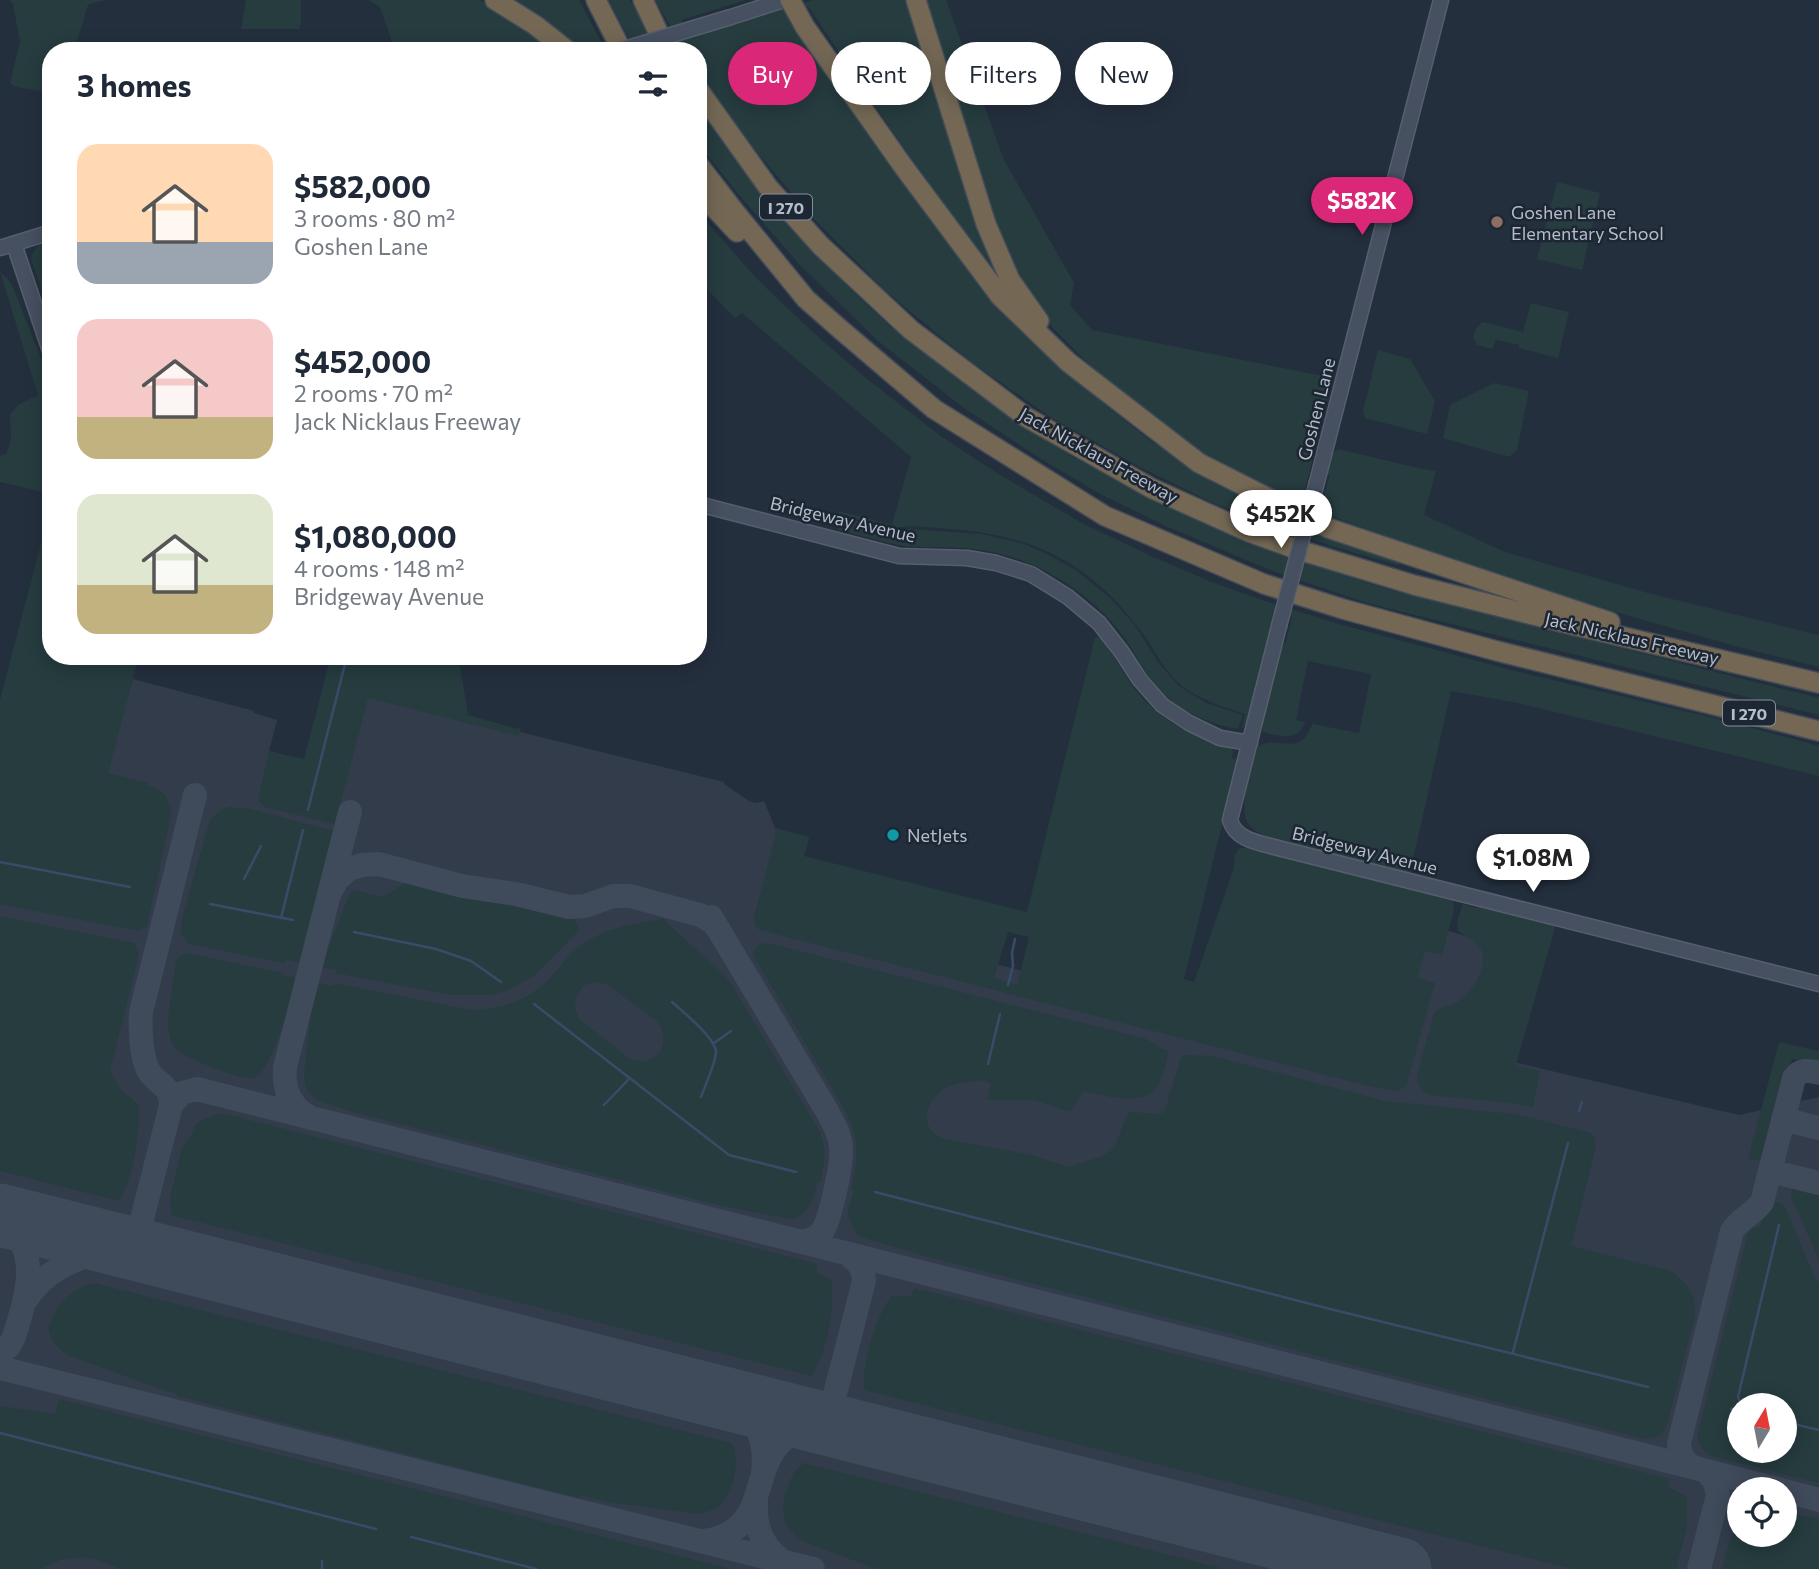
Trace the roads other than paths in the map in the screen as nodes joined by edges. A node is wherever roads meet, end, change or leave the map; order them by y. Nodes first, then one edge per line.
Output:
1 (495, 0) edge
2 (596, 0) edge
3 (643, 0) edge
4 (784, 0) edge
5 (790, 0) edge
6 (916, 0) edge
7 (1441, 0) edge
8 (557, 42) edge
9 (616, 42) edge
10 (649, 42) edge
11 (665, 42) edge
12 (707, 102) edge
13 (707, 176) edge
14 (707, 201) edge
15 (42, 235) edge
16 (7, 246) edge
17 (806, 299) junction
18 (42, 332) edge
19 (1068, 362) junction
20 (707, 506) edge
21 (1700, 654) junction
22 (1819, 683) edge
23 (1819, 731) edge
24 (1250, 743) junction
25 (1232, 827) joint
26 (1819, 984) edge

1 - 8 highway
2 - 9 highway
3 - 11 highway
4 - 10 street, bridge
5 - 19 highway
6 - 19 highway
7 - 24 street, Goshen Lane, bridge
12 - 21 highway, Jack Nicklaus Freeway / I 270
13 - 17 highway, I 270
14 - 17 highway
15 - 16 street
16 - 18 street
17 - 23 highway, I 270
19 - 21 highway
20 - 24 street, Bridgeway Avenue
21 - 22 highway, Jack Nicklaus Freeway / I 270
24 - 25 street, Goshen Lane
25 - 26 street, Bridgeway Avenue

